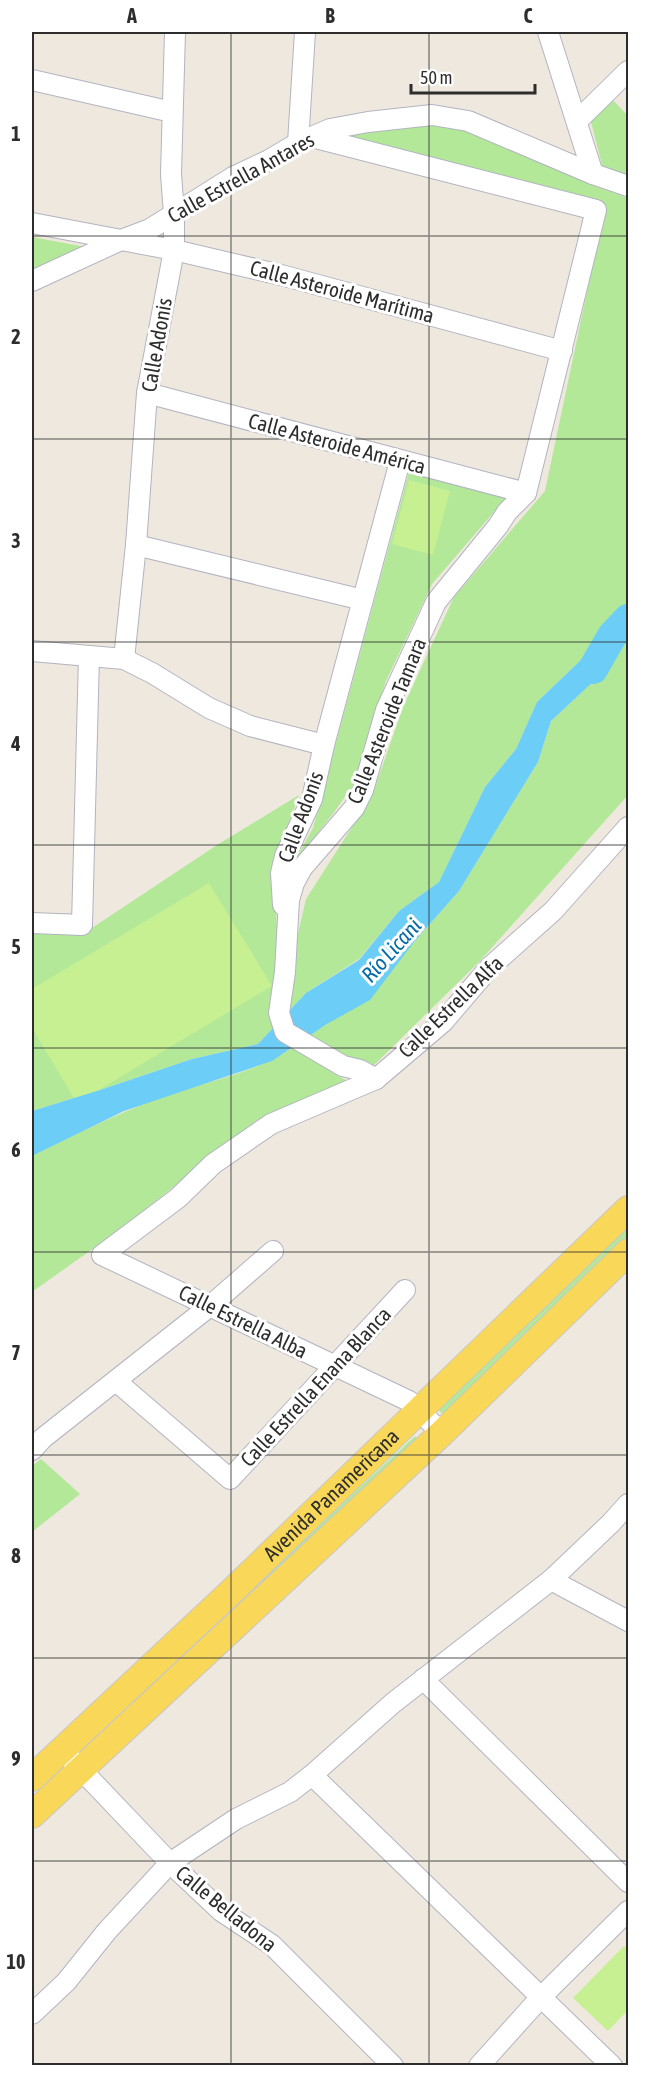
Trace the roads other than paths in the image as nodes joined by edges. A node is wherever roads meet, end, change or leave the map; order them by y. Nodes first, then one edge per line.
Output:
1 (175, 32) edge
2 (305, 32) edge
3 (548, 32) edge
4 (628, 71) edge
5 (32, 80) edge
6 (172, 112) junction
7 (577, 121) junction
8 (305, 140) junction
9 (593, 174) junction
10 (628, 186) edge
11 (174, 214) junction
12 (32, 223) edge
13 (121, 240) junction
14 (174, 250) junction
15 (32, 280) edge
16 (562, 351) junction
17 (147, 393) junction
18 (400, 461) junction
19 (526, 493) junction
20 (136, 545) junction
21 (363, 600) junction
22 (32, 651) edge
23 (89, 656) junction
24 (124, 659) junction
25 (324, 745) junction
26 (628, 827) edge
27 (32, 923) edge
28 (287, 932) junction
29 (376, 1078) junction
30 (628, 1209) edge
31 (273, 1251) dead end
32 (628, 1252) edge
33 (102, 1255) joint
34 (405, 1290) dead end
35 (210, 1306) junction
36 (336, 1366) junction
37 (117, 1382) junction
38 (420, 1411) junction
39 (442, 1433) junction
40 (32, 1450) edge
41 (628, 1503) edge
42 (551, 1580) junction
43 (628, 1621) edge
44 (423, 1679) junction
45 (62, 1749) junction
46 (82, 1769) junction
47 (312, 1775) junction
48 (32, 1778) edge
49 (32, 1815) edge
50 (170, 1863) junction
51 (628, 1882) edge
52 (627, 1916) edge
53 (541, 1997) junction
54 (32, 2014) edge
55 (393, 2066) edge
56 (479, 2066) edge
57 (612, 2066) edge

1 - 6 street, Calle Adonis
2 - 8 street
3 - 7 street
4 - 7 street
5 - 6 street
6 - 11 street, Calle Adonis
7 - 9 street
8 - 9 street, Calle Estrella Antares
8 - 11 street, Calle Estrella Antares
8 - 16 street, Calle Asteroide Tamara
9 - 10 street, Calle Estrella Antares
11 - 13 street, Calle Estrella Antares
11 - 14 street, Calle Adonis
12 - 13 street, Calle Asteroide Marítima
13 - 14 street, Calle Asteroide Marítima
13 - 15 street, Calle Estrella Antares
14 - 16 street, Calle Asteroide Marítima
14 - 17 street, Calle Adonis
16 - 19 street, Calle Asteroide Tamara
17 - 18 street, Calle Asteroide América
17 - 20 street, Calle Adonis
18 - 19 street, Calle Asteroide América
18 - 21 street, Calle Adonis
19 - 28 street, Calle Asteroide Tamara
20 - 21 street
20 - 24 street, Calle Adonis
21 - 25 street, Calle Adonis
22 - 23 street
23 - 24 street
23 - 27 street
24 - 25 street
25 - 28 street, Calle Adonis
26 - 29 street, Calle Estrella Alfa
28 - 29 street
29 - 33 street, Calle Estrella Alfa
30 - 38 main road, Avenida Panamericana
31 - 35 street
32 - 39 main road, Avenida Panamericana
33 - 35 street, Calle Estrella Alba
34 - 36 street, Calle Estrella Enana Blanca
35 - 36 street, Calle Estrella Alba
35 - 37 street
36 - 37 street, Calle Estrella Enana Blanca
36 - 38 street, Calle Estrella Alba
37 - 40 street
38 - 39 street, Calle Estrella Alba
38 - 45 main road, Avenida Panamericana
39 - 46 main road, Avenida Panamericana
41 - 42 street
42 - 43 street
42 - 44 street
44 - 47 street
44 - 51 street
45 - 46 street, Calle Belladona
45 - 48 main road, Avenida Panamericana
46 - 49 main road, Avenida Panamericana
46 - 50 street, Calle Belladona
47 - 50 street
47 - 53 street
50 - 54 street
50 - 55 street, Calle Belladona
52 - 53 street
53 - 56 street
53 - 57 street

